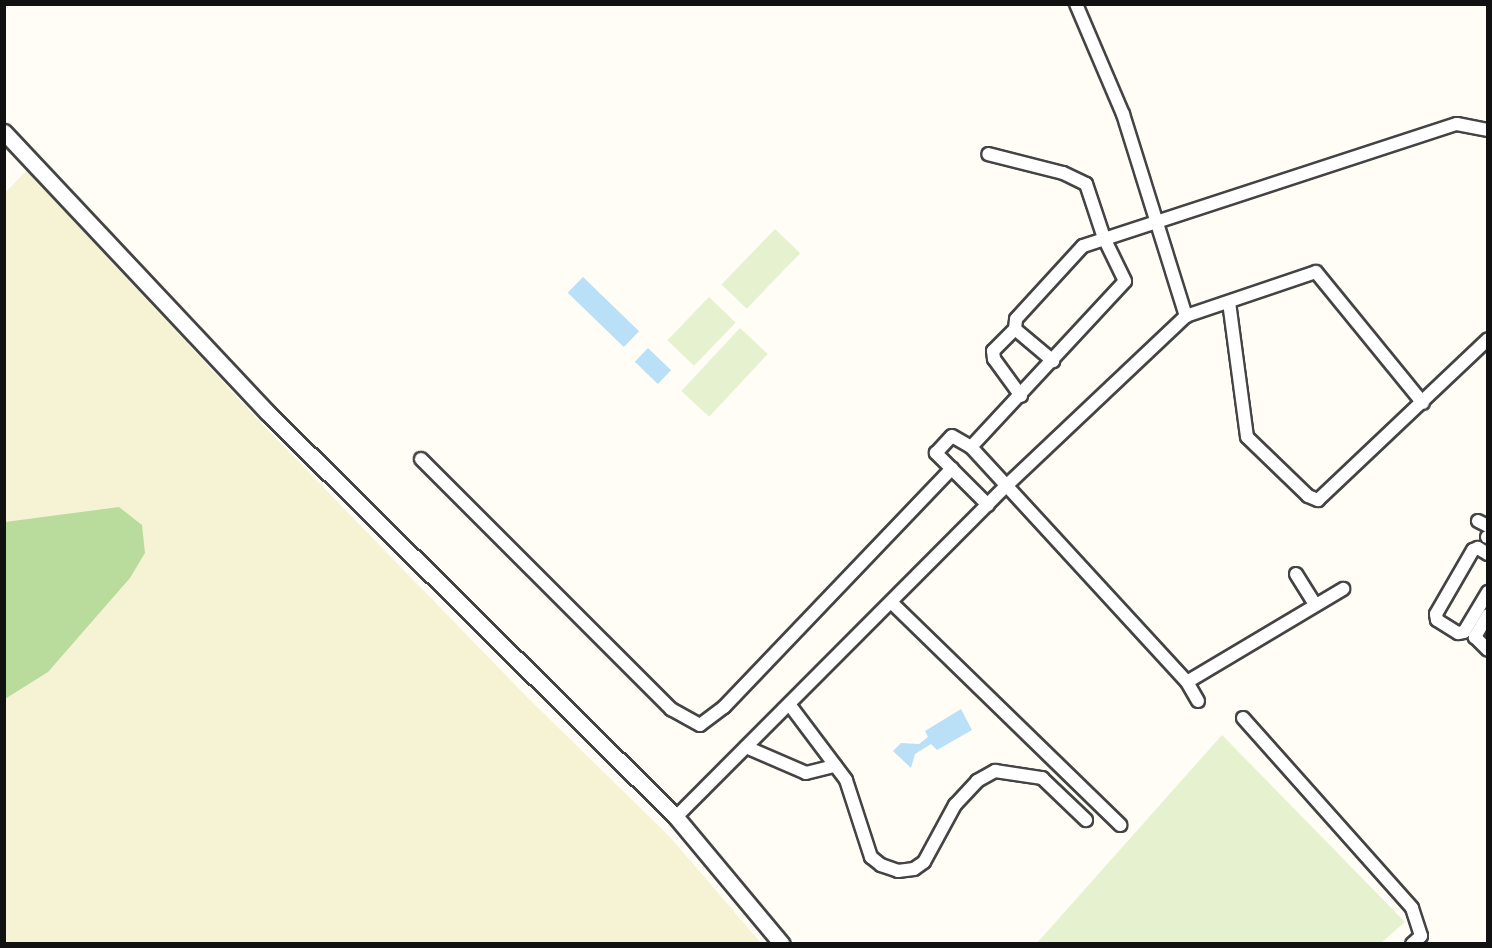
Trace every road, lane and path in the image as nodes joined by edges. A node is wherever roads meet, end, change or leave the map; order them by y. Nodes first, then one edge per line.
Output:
1 (1076, 4) edge
2 (1488, 130) edge
3 (4, 132) edge
4 (988, 154) dead end
5 (1155, 222) junction
6 (1104, 238) junction
7 (1229, 302) junction
8 (1186, 316) junction
9 (1015, 329) junction
10 (1488, 339) edge
11 (1053, 361) junction
12 (1021, 396) junction
13 (1423, 403) junction
14 (971, 447) junction
15 (421, 459) dead end
16 (952, 468) junction
17 (1005, 487) junction
18 (988, 505) junction
19 (1488, 554) edge
20 (1296, 574) dead end
21 (1343, 589) dead end
22 (1488, 592) edge
23 (891, 602) junction
24 (1315, 605) junction
25 (1488, 615) edge
26 (1488, 650) edge
27 (1186, 682) junction
28 (1198, 701) dead end
29 (789, 704) junction
30 (1243, 718) dead end
31 (746, 747) junction
32 (835, 766) junction
33 (676, 817) junction
34 (1086, 820) dead end
35 (1120, 825) dead end
36 (782, 944) edge
37 (1412, 944) edge

1 - 5 street
2 - 5 street
3 - 33 street
4 - 6 street
5 - 6 street
5 - 8 street
6 - 9 street
6 - 11 street
7 - 8 street
7 - 13 street
7 - 13 street
8 - 17 street
9 - 11 street
9 - 12 street
10 - 13 street
11 - 12 street
12 - 14 street
14 - 16 street
14 - 17 street
15 - 16 street
16 - 18 street
17 - 18 street
17 - 27 street
18 - 23 street
19 - 22 street
20 - 24 street
21 - 24 street
23 - 29 street
23 - 35 street
24 - 27 street
25 - 26 street
27 - 28 street
29 - 31 street
29 - 32 street
30 - 37 street
31 - 32 street
31 - 33 street
32 - 34 street
33 - 36 street

